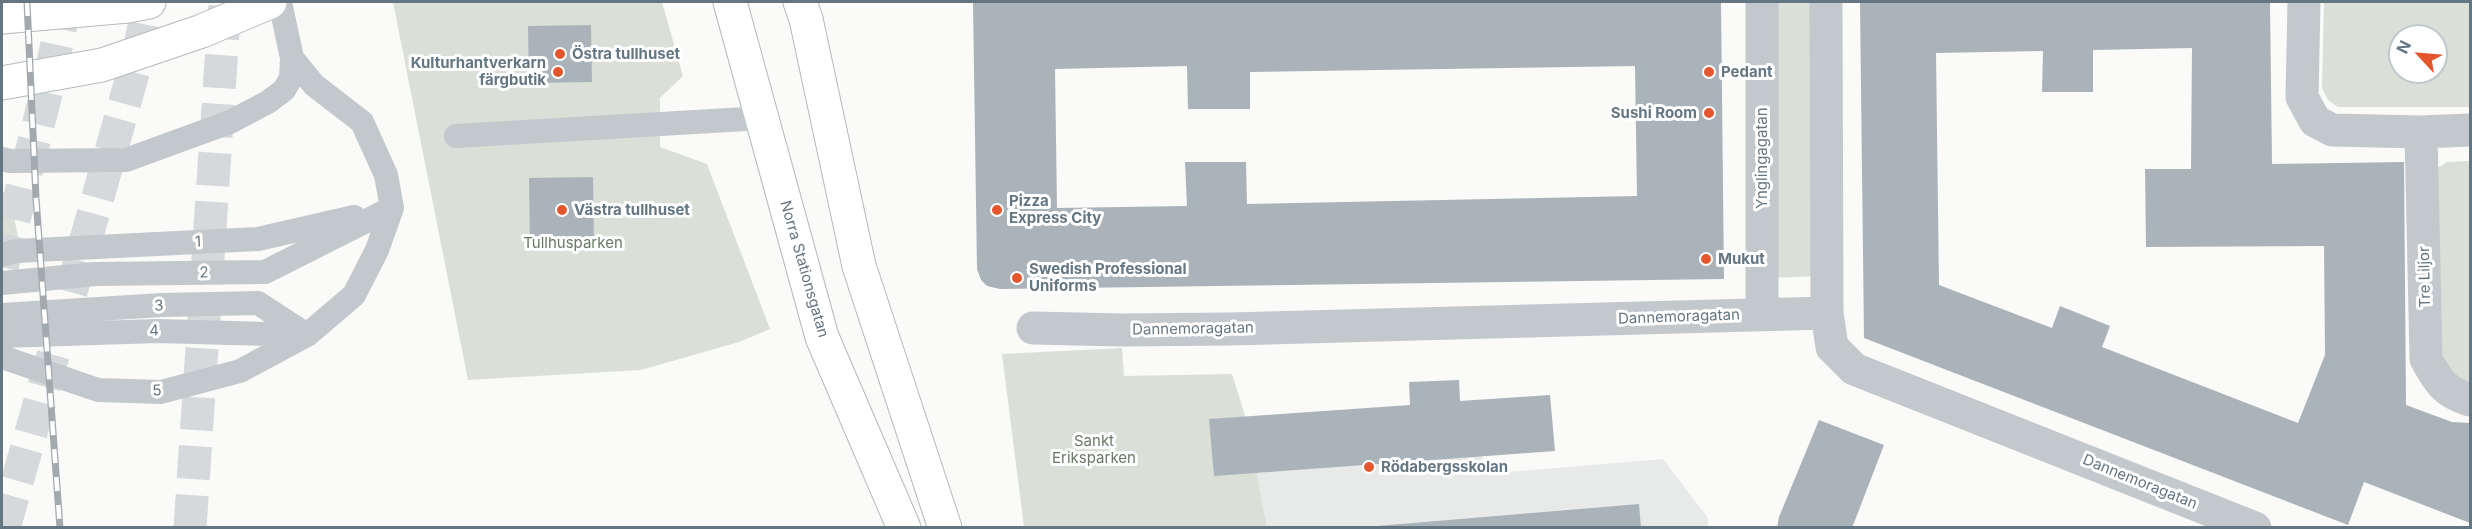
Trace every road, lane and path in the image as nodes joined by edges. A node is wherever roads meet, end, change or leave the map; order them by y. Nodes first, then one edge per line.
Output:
1 (270, 2) edge
2 (280, 2) edge
3 (730, 2) edge
4 (1762, 2) edge
5 (1826, 2) edge
6 (2304, 2) edge
7 (138, 4) edge
8 (803, 10) edge
9 (2, 17) edge
10 (292, 58) junction
11 (2, 83) edge
12 (763, 118) junction
13 (2470, 130) edge
14 (2421, 132) junction
15 (456, 135) dead end
16 (2, 159) edge
17 (392, 208) junction
18 (2, 255) edge
19 (2, 283) edge
20 (1827, 313) junction
21 (1762, 314) junction
22 (2, 315) edge
23 (1033, 328) dead end
24 (307, 335) junction
25 (2, 336) edge
26 (2, 357) edge
27 (2470, 400) edge
28 (904, 528) edge
29 (945, 528) edge
30 (2255, 528) edge

1 - 11 main road
2 - 10 lane
3 - 12 main road, Norra Stationsgatan
4 - 21 street, Ynglingagatan
5 - 20 street
6 - 14 street
7 - 9 main road
8 - 29 main road
10 - 16 lane
10 - 17 lane
12 - 15 lane
12 - 28 main road, Norra Stationsgatan
13 - 14 street
14 - 27 street, Tre Liljor
17 - 18 lane, 1
17 - 19 lane, 2
17 - 24 lane, 5
20 - 21 street, Dannemoragatan
20 - 30 street, Dannemoragatan
21 - 23 street, Dannemoragatan
22 - 24 lane, 3
24 - 25 lane, 4
24 - 26 lane, 5

